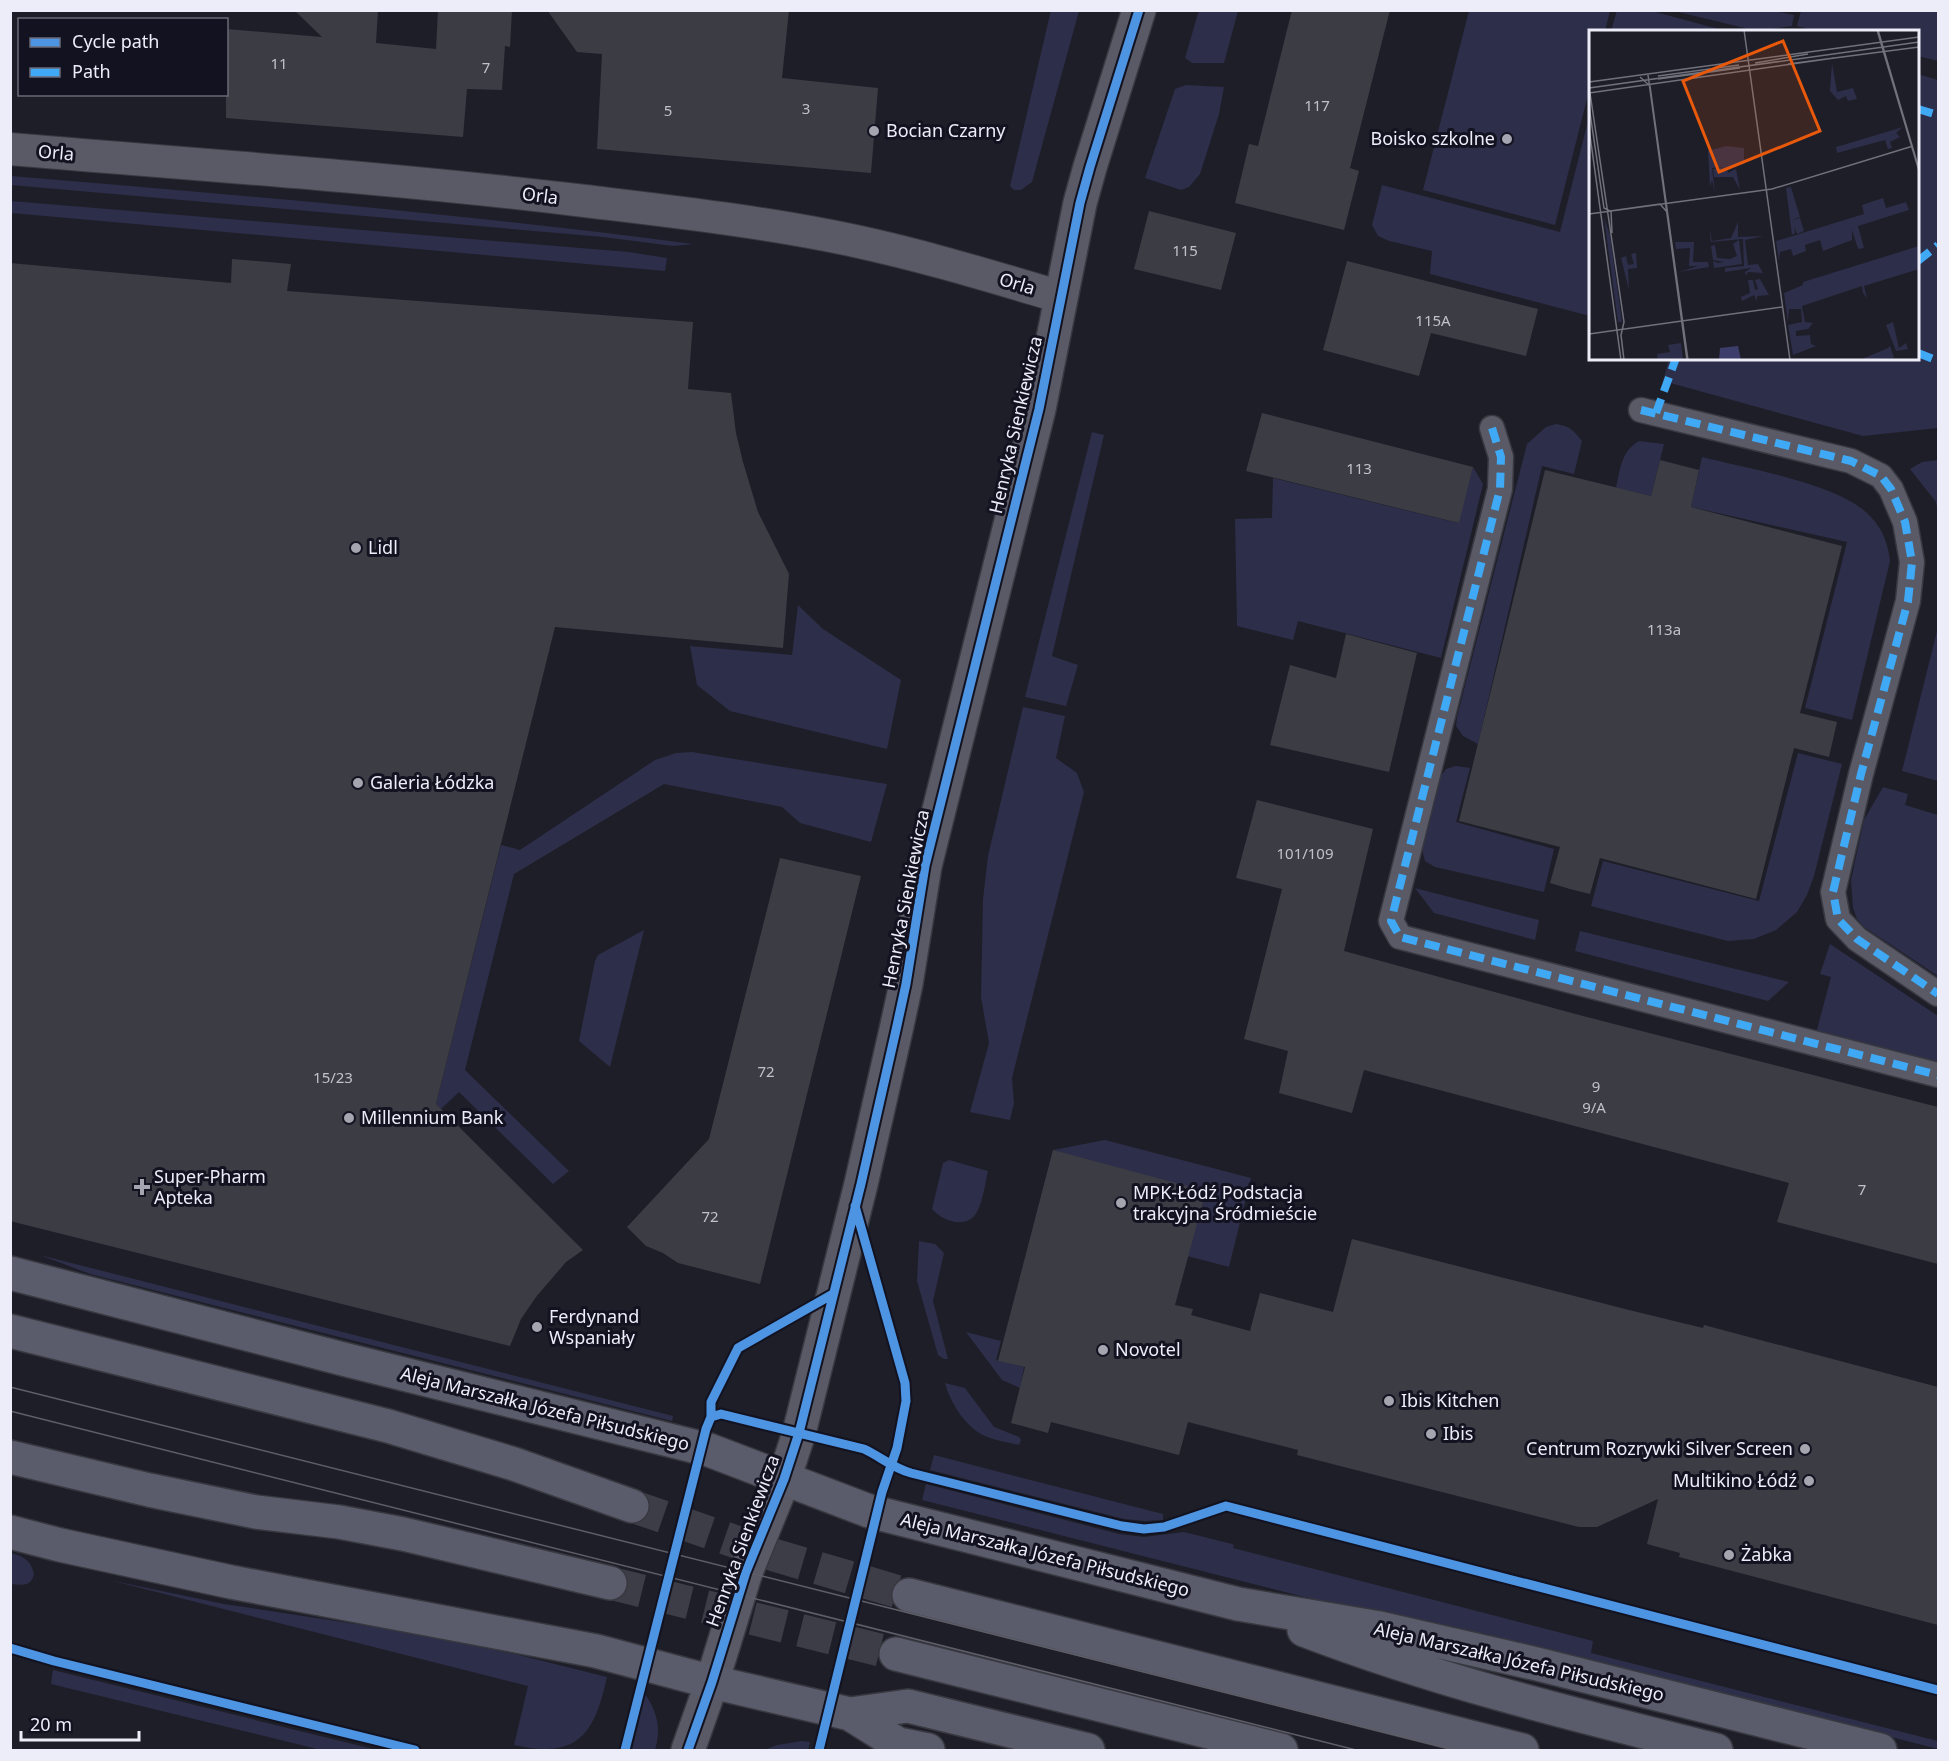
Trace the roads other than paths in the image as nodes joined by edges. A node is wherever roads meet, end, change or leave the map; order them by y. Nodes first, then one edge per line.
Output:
1 (1138, 10) edge
2 (10, 149) edge
3 (1061, 297) junction
4 (1641, 410) dead end
5 (1492, 428) dead end
6 (1938, 994) edge
7 (1938, 1075) edge
8 (10, 1273) edge
9 (10, 1331) edge
10 (10, 1457) edge
11 (784, 1479) junction
12 (632, 1506) tunnel mouth
13 (10, 1532) edge
14 (610, 1583) tunnel mouth
15 (909, 1595) tunnel mouth
16 (1238, 1604) junction
17 (896, 1654) tunnel mouth
18 (712, 1682) junction
19 (850, 1714) junction
20 (688, 1750) edge
21 (928, 1750) edge
22 (1088, 1750) edge
23 (1281, 1750) edge
24 (1522, 1750) edge
25 (1716, 1750) edge
26 (1880, 1750) edge

1 - 3 street, Henryka Sienkiewicza
2 - 3 street, Orla
3 - 11 street, Henryka Sienkiewicza
4 - 6 street
5 - 7 street
8 - 11 main road, Aleja Marszałka Józefa Piłsudskiego
9 - 12 main road
10 - 14 main road
11 - 16 main road, Aleja Marszałka Józefa Piłsudskiego
11 - 18 street, Henryka Sienkiewicza
13 - 18 main road
15 - 24 main road
16 - 25 main road
16 - 26 main road, Aleja Marszałka Józefa Piłsudskiego
17 - 23 main road
18 - 19 main road
18 - 20 street, Henryka Sienkiewicza
19 - 21 main road
19 - 22 main road

